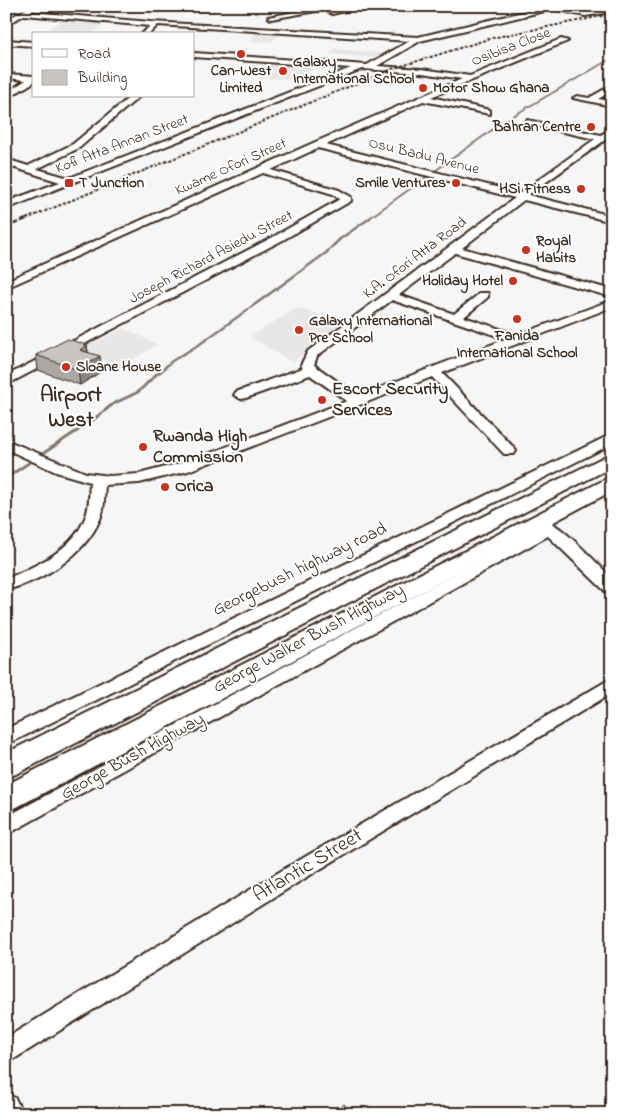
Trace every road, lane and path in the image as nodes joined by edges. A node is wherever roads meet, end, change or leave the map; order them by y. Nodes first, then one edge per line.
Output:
1 (35, 6) edge
2 (341, 6) edge
3 (365, 6) edge
4 (328, 7) edge
5 (558, 8) edge
6 (612, 10) edge
7 (22, 13) junction
8 (300, 13) junction
9 (271, 18) dead end
10 (6, 22) edge
11 (153, 22) junction
12 (148, 32) edge
13 (418, 40) junction
14 (564, 41) dead end
15 (6, 42) edge
16 (32, 44) edge
17 (195, 55) edge
18 (365, 67) junction
19 (6, 76) edge
20 (32, 78) edge
21 (468, 78) junction
22 (32, 79) edge
23 (612, 87) edge
24 (6, 97) edge
25 (134, 98) edge
26 (422, 98) junction
27 (577, 98) dead end
28 (591, 100) junction
29 (612, 104) edge
30 (487, 112) dead end
31 (530, 122) dead end
32 (612, 132) edge
33 (602, 138) junction
34 (316, 145) junction
35 (6, 162) edge
36 (29, 169) junction
37 (262, 170) junction
38 (68, 181) junction
39 (522, 196) junction
40 (6, 206) edge
41 (612, 219) edge
42 (453, 249) junction
43 (6, 285) edge
44 (612, 294) edge
45 (484, 295) dead end
46 (390, 296) junction
47 (612, 303) edge
48 (456, 318) junction
49 (520, 340) junction
50 (311, 370) junction
51 (434, 372) junction
52 (6, 381) edge
53 (241, 395) dead end
54 (356, 401) junction
55 (612, 438) edge
56 (6, 444) edge
57 (509, 451) dead end
58 (28, 454) joint
59 (612, 459) edge
60 (42, 461) joint
61 (98, 480) junction
62 (612, 482) edge
63 (543, 524) junction
64 (6, 585) edge
65 (612, 588) edge
66 (612, 684) edge
67 (6, 738) edge
68 (6, 766) edge
69 (6, 799) edge
70 (6, 827) edge
71 (6, 1052) edge
72 (6, 1107) edge
73 (10, 1114) edge

1 - 7 street
2 - 4 street
3 - 8 street
4 - 8 street
5 - 6 street
5 - 13 street
7 - 10 street
7 - 11 street
8 - 9 street
11 - 12 street
11 - 13 street
13 - 18 street, Kofi Atta Annan Street
14 - 21 street, Osibisa Close
15 - 16 street
17 - 18 street
18 - 21 street
18 - 38 street, Kofi Atta Annan Street
19 - 20 street
21 - 26 street, Kwame Ofori Street
22 - 24 street
23 - 28 street
25 - 36 street
26 - 30 street
26 - 34 street, Kwame Ofori Street
27 - 28 street
28 - 29 street
31 - 33 street
32 - 33 street, K.A. Ofori Atta Road
33 - 39 street, K.A. Ofori Atta Road
34 - 37 street, Kwame Ofori Street
34 - 39 street, Osu Badu Avenue
35 - 36 street
36 - 38 street
37 - 43 street, Kwame Ofori Street
37 - 52 street, Joseph Richard Asiedu Street
38 - 40 street, Kofi Atta Annan Street
39 - 41 street, Osu Badu Avenue
39 - 42 street, K.A. Ofori Atta Road
42 - 44 street
42 - 46 street, K.A. Ofori Atta Road
45 - 48 street
46 - 48 street
46 - 50 street, K.A. Ofori Atta Road
47 - 49 street
48 - 49 street
49 - 51 street
50 - 53 street
50 - 54 street
51 - 54 street
51 - 57 street
54 - 61 street
55 - 67 street, Georgebush highway road
56 - 58 street
58 - 60 street
59 - 68 highway, George Walker Bush Highway
60 - 61 street
61 - 64 street
62 - 63 highway, George Walker Bush Highway
63 - 65 street
63 - 69 highway, George Walker Bush Highway
63 - 70 street, George Bush Highway
66 - 71 street, Atlantic Street
72 - 73 street

